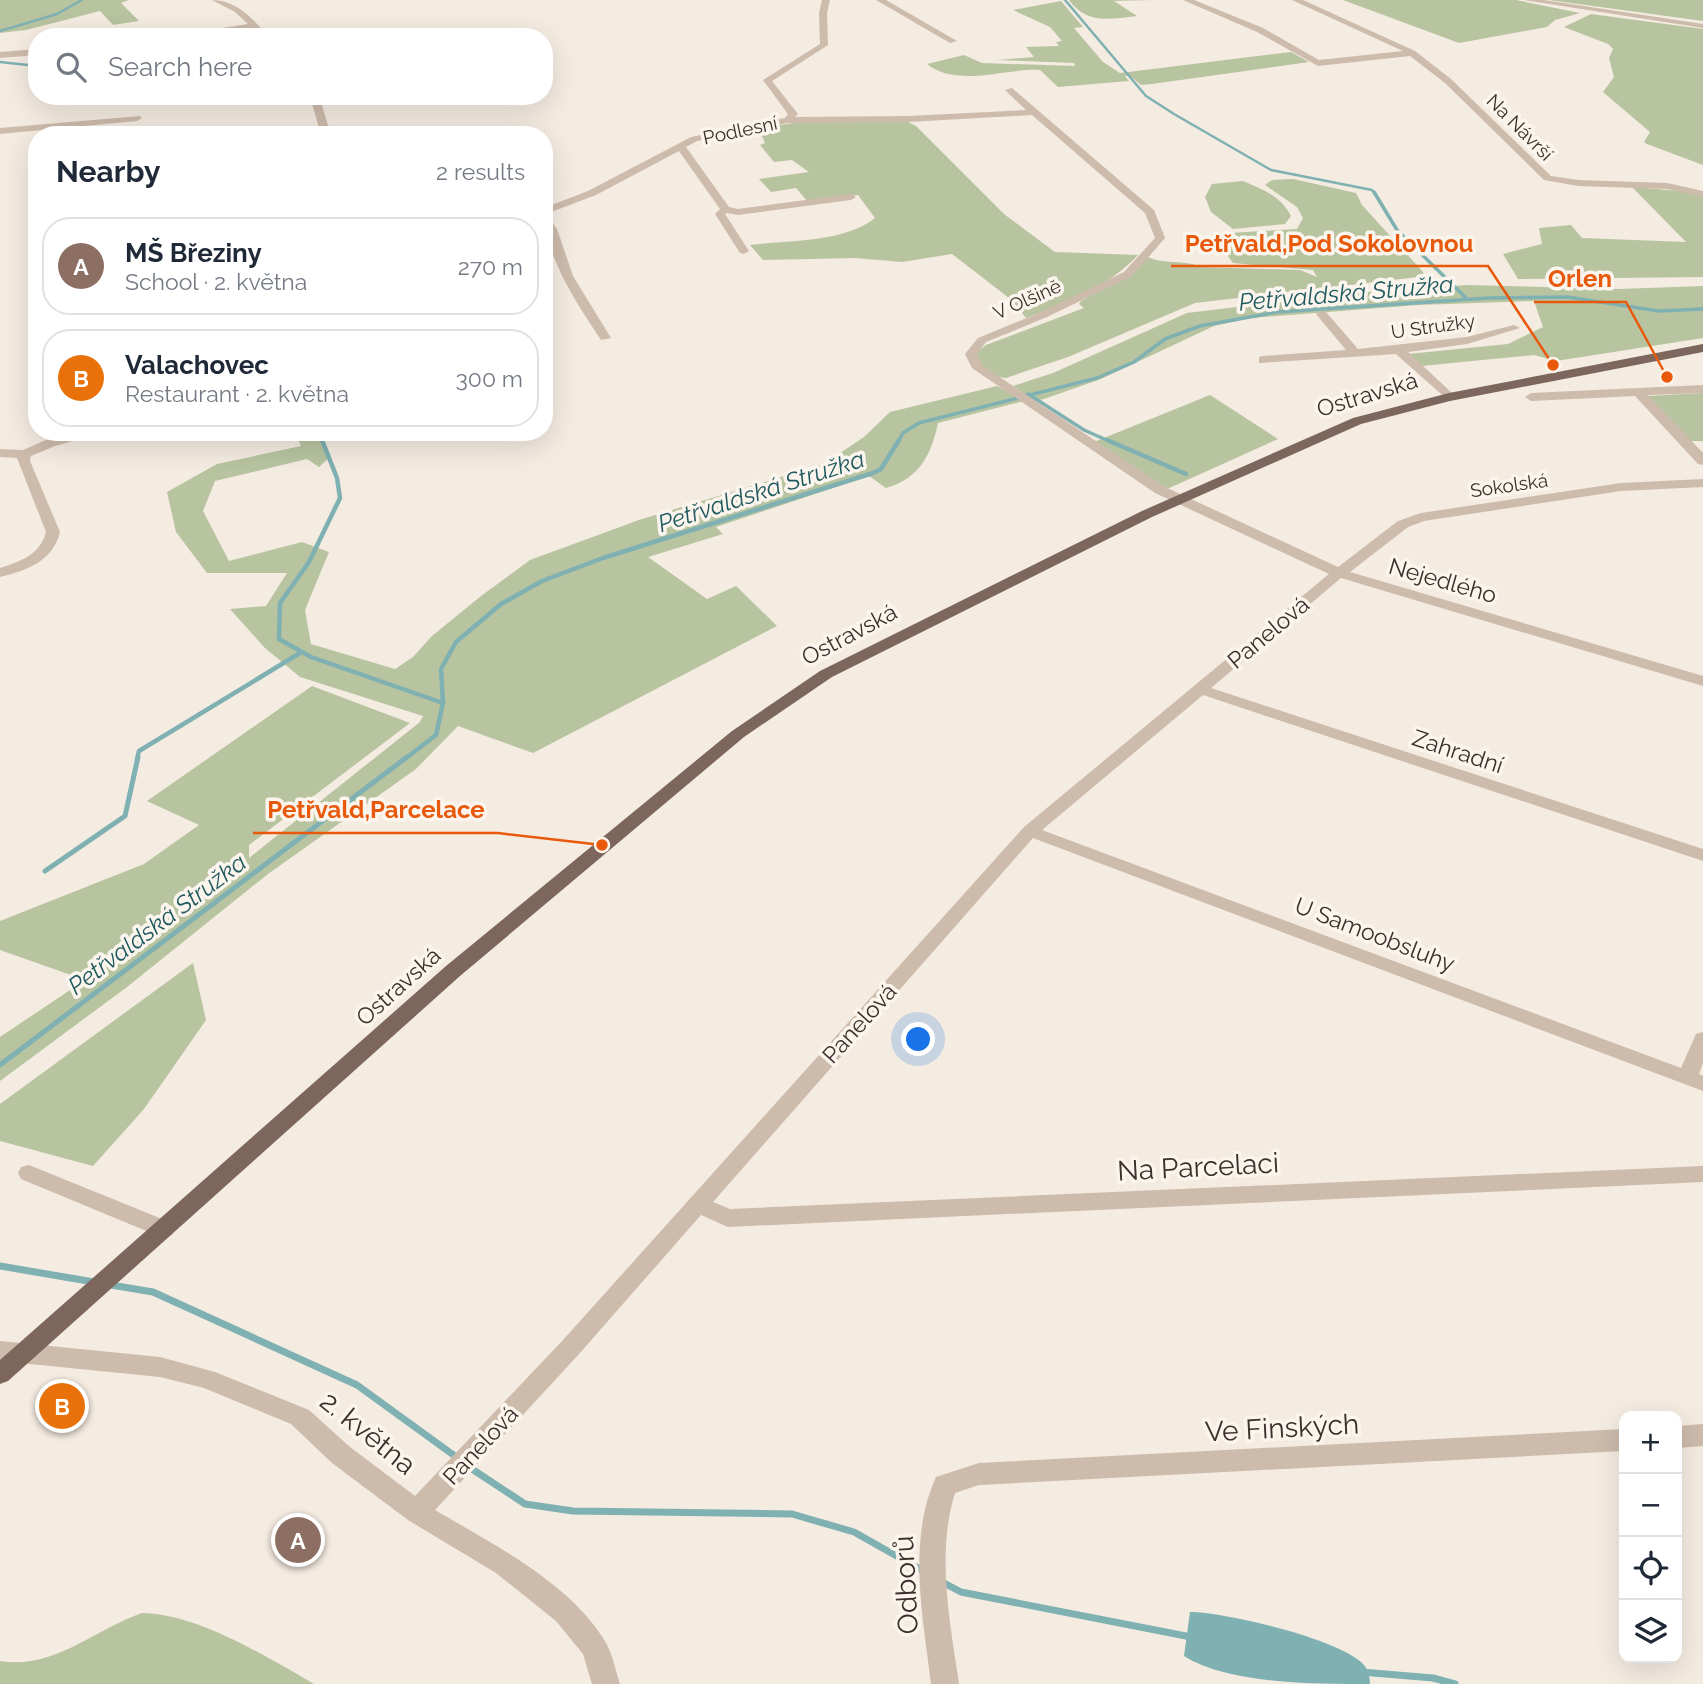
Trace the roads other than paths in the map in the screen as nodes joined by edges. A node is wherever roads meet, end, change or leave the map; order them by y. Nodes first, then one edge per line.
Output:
1 (216, 0) edge
2 (826, 0) edge
3 (880, 0) edge
4 (1187, 0) edge
5 (1296, 0) edge
6 (1528, 0) edge
7 (254, 26) joint
8 (1703, 26) edge
9 (238, 28) edge
10 (953, 41) dead end
11 (28, 53) edge
12 (1412, 53) junction
13 (0, 55) edge
14 (1009, 90) dead end
15 (317, 105) edge
16 (1036, 112) junction
17 (137, 118) dead end
18 (788, 120) junction
19 (53, 126) edge
20 (323, 126) edge
21 (28, 128) edge
22 (0, 131) edge
23 (678, 148) junction
24 (1703, 194) edge
25 (851, 197) dead end
26 (725, 209) junction
27 (553, 211) edge
28 (553, 232) edge
29 (744, 251) dead end
30 (1322, 314) dead end
31 (1514, 328) dead end
32 (605, 338) dead end
33 (1703, 348) edge
34 (1399, 350) junction
35 (1355, 353) junction
36 (1263, 360) dead end
37 (1703, 389) edge
38 (1638, 392) junction
39 (1449, 397) junction
40 (1531, 397) dead end
41 (60, 441) edge
42 (0, 453) edge
43 (25, 454) junction
44 (1703, 461) edge
45 (1703, 483) edge
46 (1180, 499) junction
47 (0, 573) edge
48 (1339, 573) junction
49 (1703, 681) edge
50 (1200, 689) junction
51 (1030, 831) junction
52 (1703, 855) edge
53 (1703, 1039) edge
54 (1695, 1081) edge
55 (29, 1173) dead end
56 (1703, 1174) edge
57 (698, 1204) junction
58 (164, 1229) junction
59 (11, 1353) edge
60 (0, 1374) edge
61 (1703, 1435) edge
62 (1682, 1437) edge
63 (1619, 1440) edge
64 (945, 1485) joint
65 (417, 1512) junction
66 (606, 1684) edge
67 (946, 1684) edge

1 - 7 street
2 - 18 street, Podlesní
3 - 10 street
4 - 12 street
5 - 12 street, Na Návrší
6 - 8 street
7 - 9 street
11 - 13 street
12 - 24 street, Na Návrší
14 - 16 street, V Olšině
15 - 20 street
16 - 18 street
16 - 46 street, V Olšině
17 - 19 street
18 - 23 street, Podlesní
21 - 22 street
23 - 26 street
23 - 27 street, Podlesní
25 - 26 street
26 - 29 street
28 - 32 street
30 - 35 street
31 - 34 street, U Stružky
33 - 39 main road, Ostravská
34 - 35 street, U Stružky
34 - 39 street
35 - 36 street, U Stružky
37 - 38 street
38 - 40 street
38 - 44 street
39 - 46 main road, Ostravská
41 - 43 street
42 - 43 street
43 - 47 street
45 - 48 street, Sokolská
46 - 48 street, Nejedlého
46 - 58 main road, Ostravská
48 - 49 street, Nejedlého
48 - 50 street, Panelová
50 - 51 street, Panelová
50 - 52 street, Zahradní
51 - 54 street, U Samoobsluhy
51 - 57 street, Panelová
53 - 54 street
55 - 58 street
56 - 57 street, Na Parcelaci
57 - 65 street, Panelová
58 - 59 main road, Ostravská
59 - 60 main road, Ostravská
59 - 65 street, 2. května
61 - 62 street
63 - 64 street, Ve Finských
64 - 67 street, Odborů
65 - 66 street, 2. května

